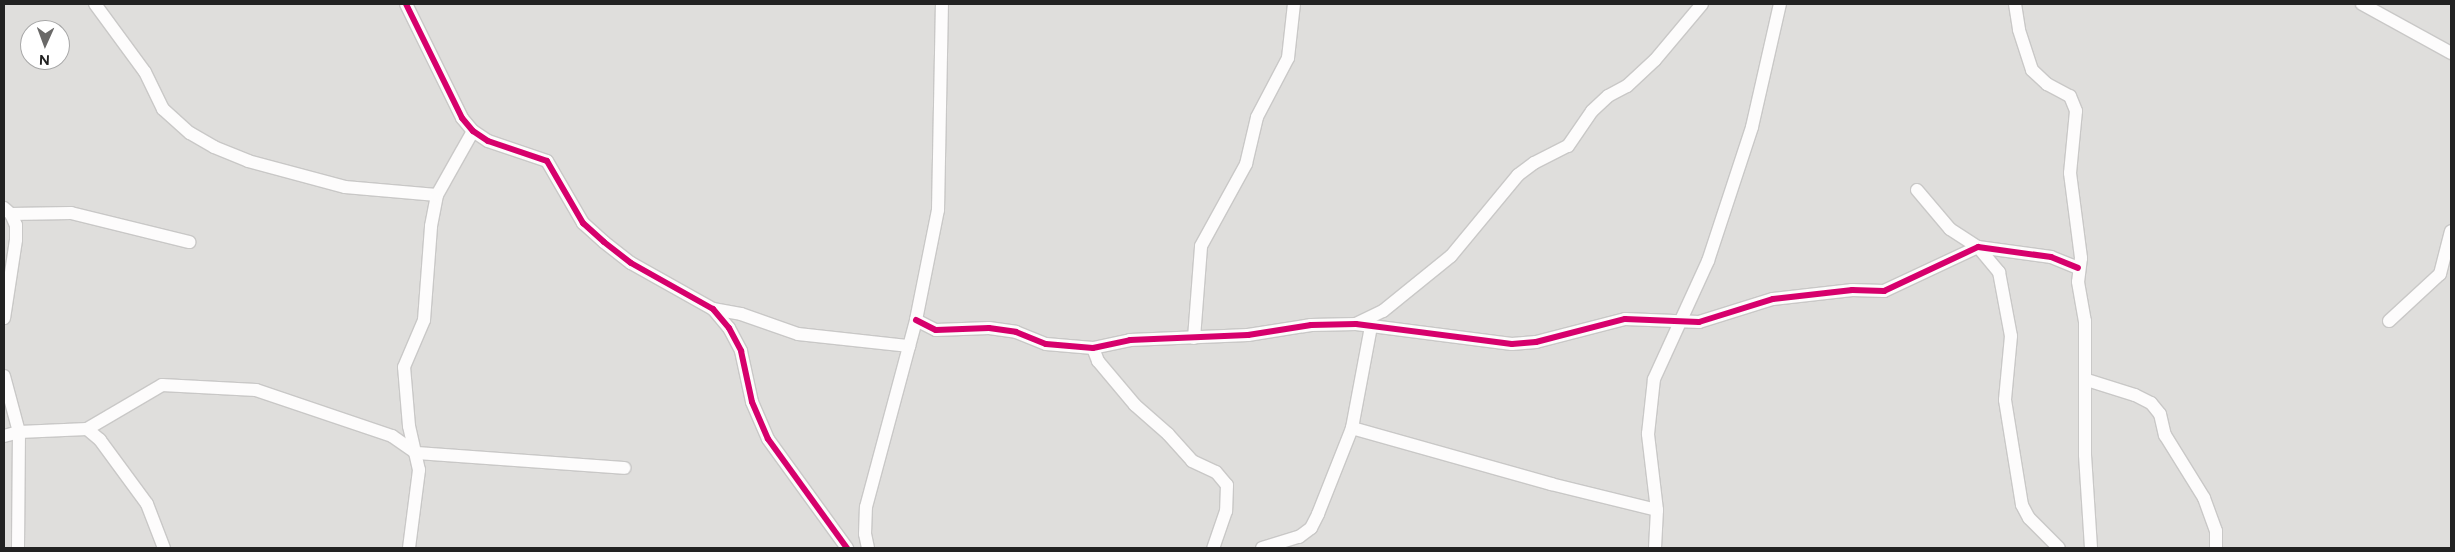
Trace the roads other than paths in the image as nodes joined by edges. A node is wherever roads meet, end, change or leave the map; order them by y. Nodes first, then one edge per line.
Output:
1 (95, 4) edge
2 (406, 4) edge
3 (942, 4) edge
4 (1294, 4) edge
5 (1702, 4) edge
6 (1780, 4) edge
7 (2015, 4) edge
8 (2362, 4) edge
9 (2451, 53) edge
10 (473, 131) junction
11 (1917, 190) dead end
12 (437, 195) junction
13 (7, 211) edge
14 (2451, 231) edge
15 (189, 242) dead end
16 (1978, 247) junction
17 (2078, 268) junction
18 (713, 309) junction
19 (4, 318) edge
20 (916, 320) junction
21 (1681, 320) junction
22 (2390, 321) dead end
23 (1356, 324) junction
24 (1371, 326) junction
25 (1194, 338) junction
26 (909, 346) junction
27 (1093, 348) junction
28 (4, 376) edge
29 (2087, 380) junction
30 (1352, 428) junction
31 (87, 429) junction
32 (19, 432) junction
33 (4, 436) edge
34 (416, 454) junction
35 (624, 468) dead end
36 (1657, 510) junction
37 (18, 548) edge
38 (164, 548) edge
39 (409, 548) edge
40 (847, 548) edge
41 (868, 548) edge
42 (1213, 548) edge
43 (1262, 548) edge
44 (1655, 548) edge
45 (2059, 548) edge
46 (2091, 548) edge
47 (2216, 548) edge

1 - 12 street
2 - 10 street
3 - 20 street
4 - 25 street
5 - 23 street
6 - 21 street
7 - 17 street
8 - 9 street
10 - 12 street
10 - 18 street
11 - 16 street
12 - 34 street
13 - 15 street
13 - 19 street
14 - 22 street
16 - 17 street
16 - 21 street
16 - 45 street
17 - 29 street
18 - 26 street
18 - 40 street
20 - 26 street
20 - 27 street
21 - 24 street
21 - 36 street
23 - 24 street
23 - 25 street
24 - 30 street
25 - 27 street
26 - 41 street
27 - 42 street
28 - 32 street
29 - 46 street
29 - 47 street
30 - 36 street
30 - 43 street
31 - 32 street
31 - 34 street
31 - 38 street
32 - 33 street
32 - 37 street
34 - 35 street
34 - 39 street
36 - 44 street

